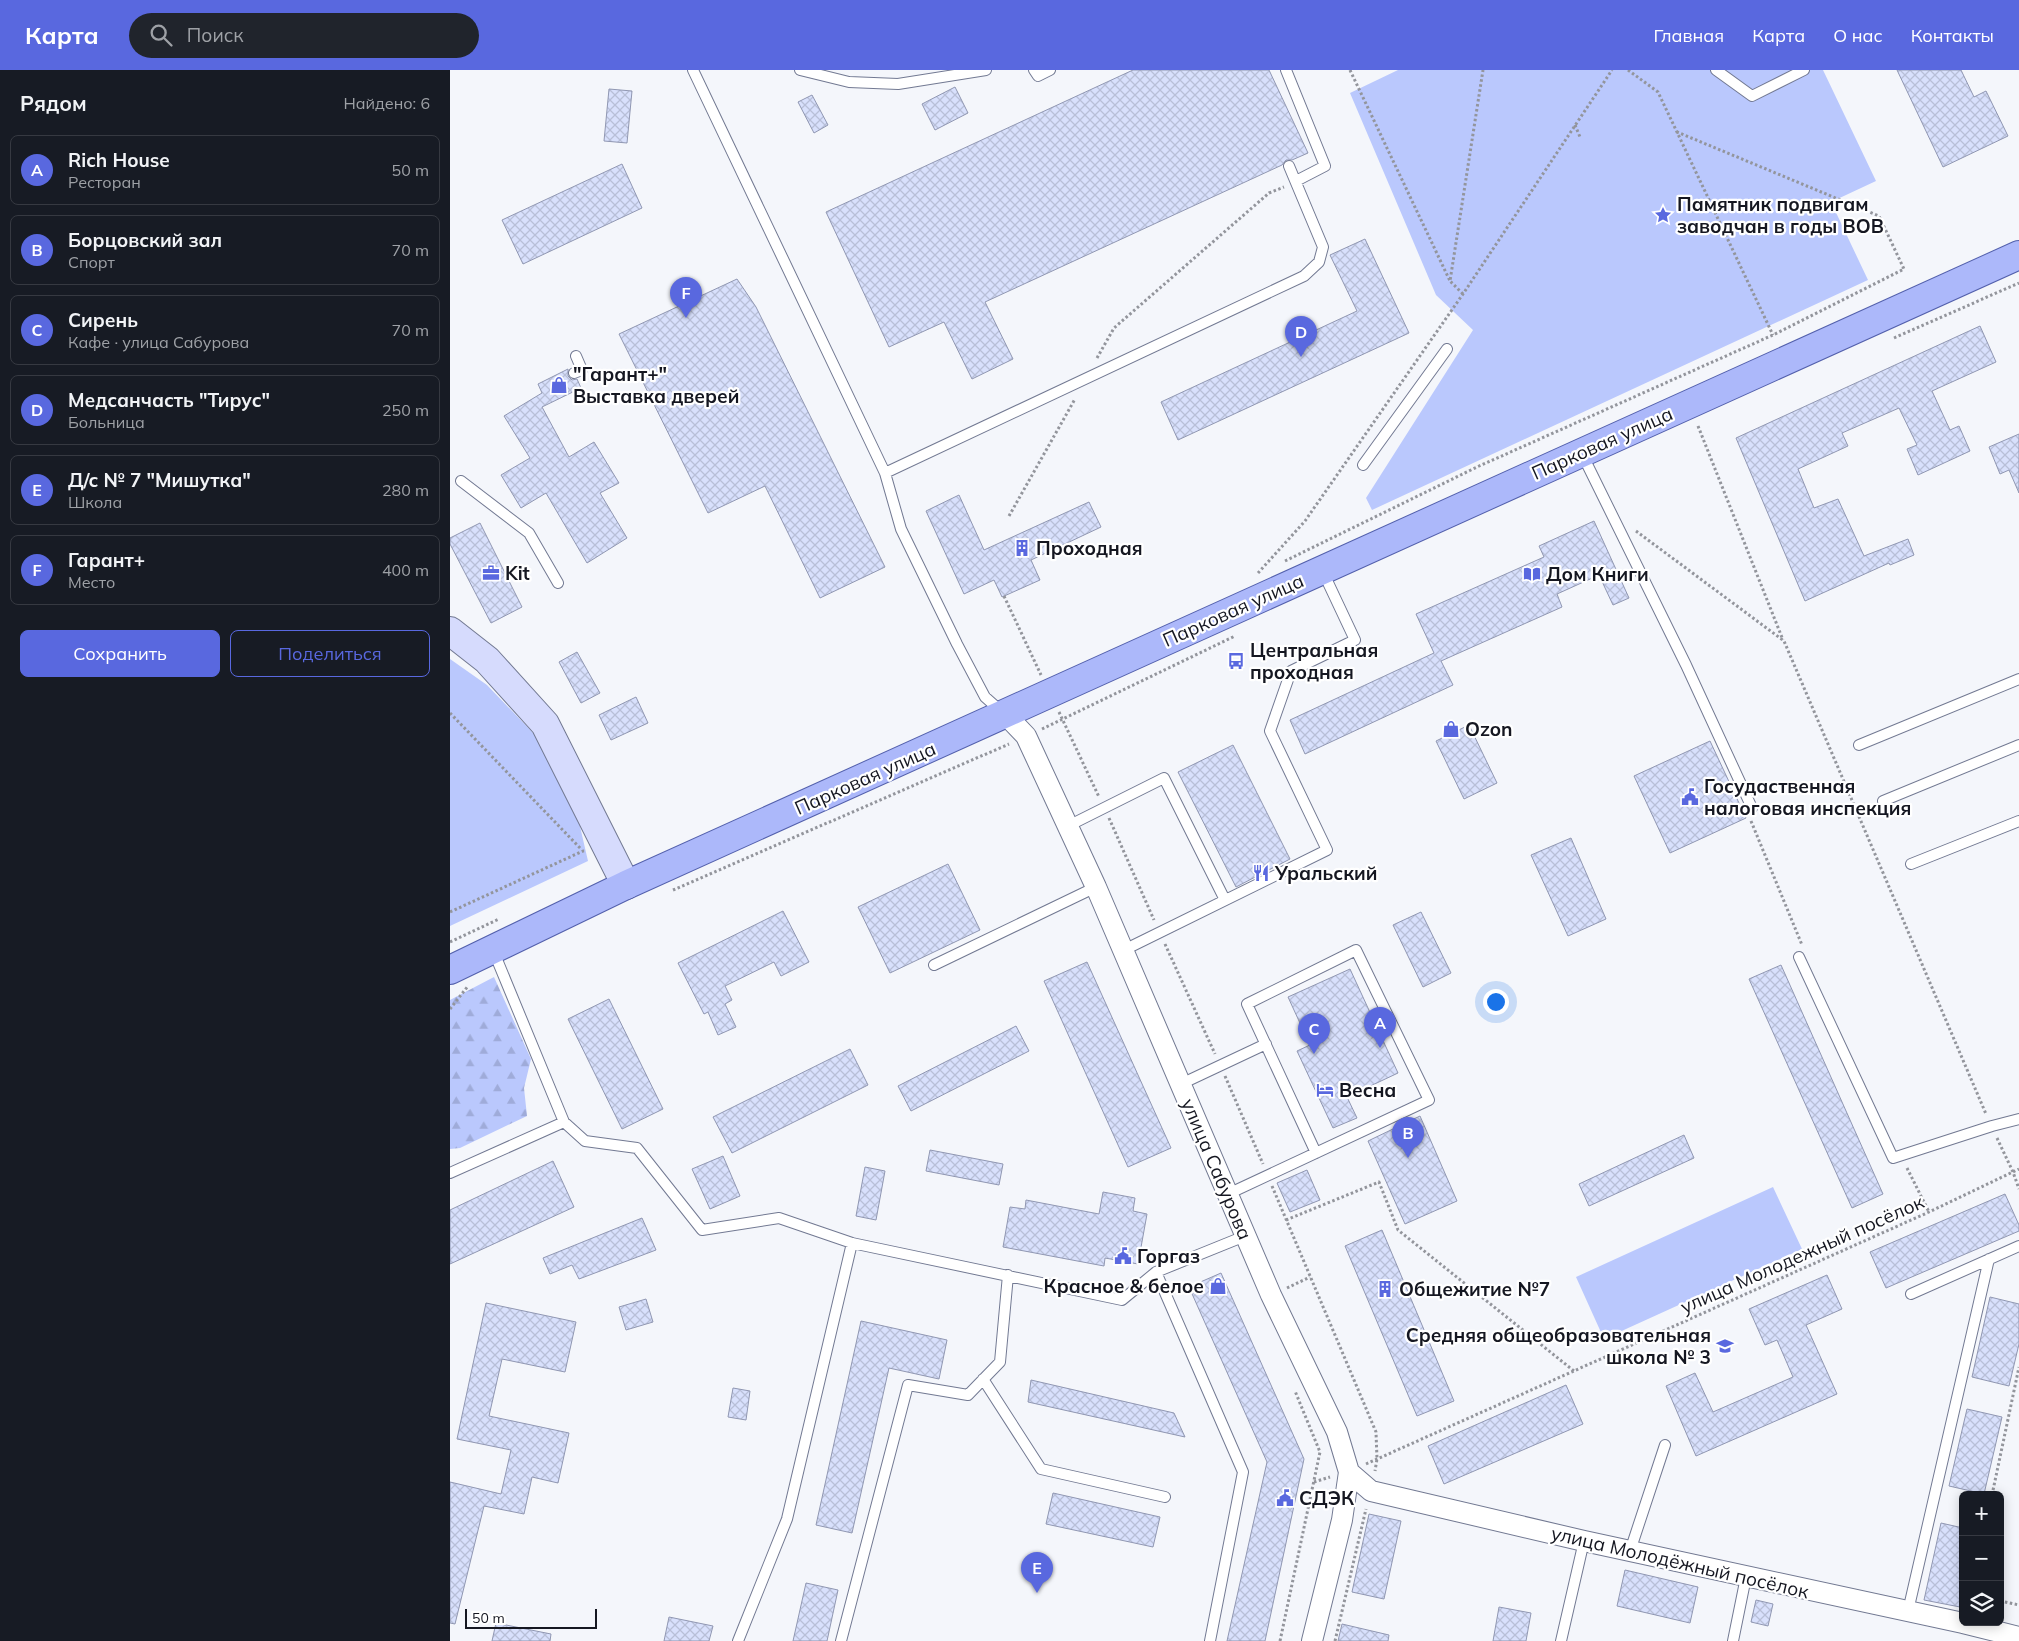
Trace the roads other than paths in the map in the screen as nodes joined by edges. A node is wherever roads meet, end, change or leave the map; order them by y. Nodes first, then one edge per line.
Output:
1 (693, 70) edge
2 (800, 70) edge
3 (986, 70) edge
4 (1034, 70) edge
5 (1050, 70) edge
6 (1286, 70) edge
7 (1716, 70) edge
8 (1798, 71) edge
9 (1289, 166) dead end
10 (1296, 181) junction
11 (2019, 255) edge
12 (1447, 349) dead end
13 (576, 356) dead end
14 (574, 373) dead end
15 (1581, 453) junction
16 (1363, 464) dead end
17 (885, 473) junction
18 (461, 481) dead end
19 (1322, 570) junction
20 (558, 583) dead end
21 (450, 631) edge
22 (2019, 679) edge
23 (1005, 714) junction
24 (1859, 745) dead end
25 (2019, 745) edge
26 (1883, 801) dead end
27 (1750, 811) road end
28 (2019, 821) edge
29 (1068, 826) junction
30 (1911, 864) dead end
31 (626, 885) junction
32 (1096, 887) junction
33 (1225, 900) junction
34 (493, 950) junction
35 (1124, 950) junction
36 (1802, 954) road end
37 (934, 965) dead end
38 (460, 976) edge
39 (1266, 1044) junction
40 (1181, 1084) junction
41 (2019, 1119) edge
42 (564, 1122) junction
43 (1316, 1153) junction
44 (450, 1173) edge
45 (1228, 1194) junction
46 (1245, 1236) junction
47 (852, 1242) junction
48 (2019, 1246) edge
49 (1989, 1259) junction
50 (1156, 1272) junction
51 (1008, 1275) junction
52 (1911, 1294) dead end
53 (984, 1378) junction
54 (1665, 1445) dead end
55 (1349, 1472) junction
56 (1164, 1497) dead end
57 (1584, 1541) junction
58 (1630, 1551) junction
59 (1746, 1577) junction
60 (1908, 1611) junction
61 (2019, 1637) edge
62 (738, 1641) edge
63 (841, 1641) edge
64 (1210, 1641) edge
65 (1312, 1641) edge
66 (1561, 1641) edge
67 (1733, 1641) edge

1 - 17 lane
2 - 3 lane
4 - 5 lane
6 - 10 lane
7 - 8 lane
9 - 10 lane
10 - 17 lane
11 - 15 main road, Парковая улица
12 - 16 lane
13 - 14 lane
15 - 19 main road, Парковая улица
15 - 27 lane
17 - 23 lane
18 - 20 lane
19 - 23 main road, Парковая улица
19 - 33 lane
21 - 31 street
22 - 24 lane
23 - 29 street, улица Сабурова
23 - 31 main road, Парковая улица
25 - 26 lane
28 - 30 lane
29 - 32 street, улица Сабурова
29 - 33 lane
31 - 34 main road, Парковая улица
32 - 35 street, улица Сабурова
32 - 37 lane
33 - 35 lane
34 - 38 main road, Парковая улица
34 - 42 lane
35 - 40 street, улица Сабурова
36 - 41 lane
39 - 40 lane
39 - 43 lane
39 - 43 lane
40 - 45 street, улица Сабурова
42 - 44 lane
42 - 47 lane
43 - 45 lane
45 - 46 street, улица Сабурова
46 - 50 lane
46 - 55 street, улица Сабурова
47 - 51 lane
47 - 62 lane
48 - 49 lane
49 - 52 lane
49 - 60 lane
50 - 51 lane
50 - 64 lane
51 - 53 lane
53 - 56 lane
53 - 63 lane
54 - 58 lane
55 - 57 street, улица Молодёжный посёлок
55 - 65 street, улица Сабурова
57 - 58 street, улица Молодёжный посёлок
57 - 66 lane
58 - 59 street, улица Молодёжный посёлок
59 - 60 street, улица Молодёжный посёлок
59 - 67 lane
60 - 61 street, улица Молодёжный посёлок

